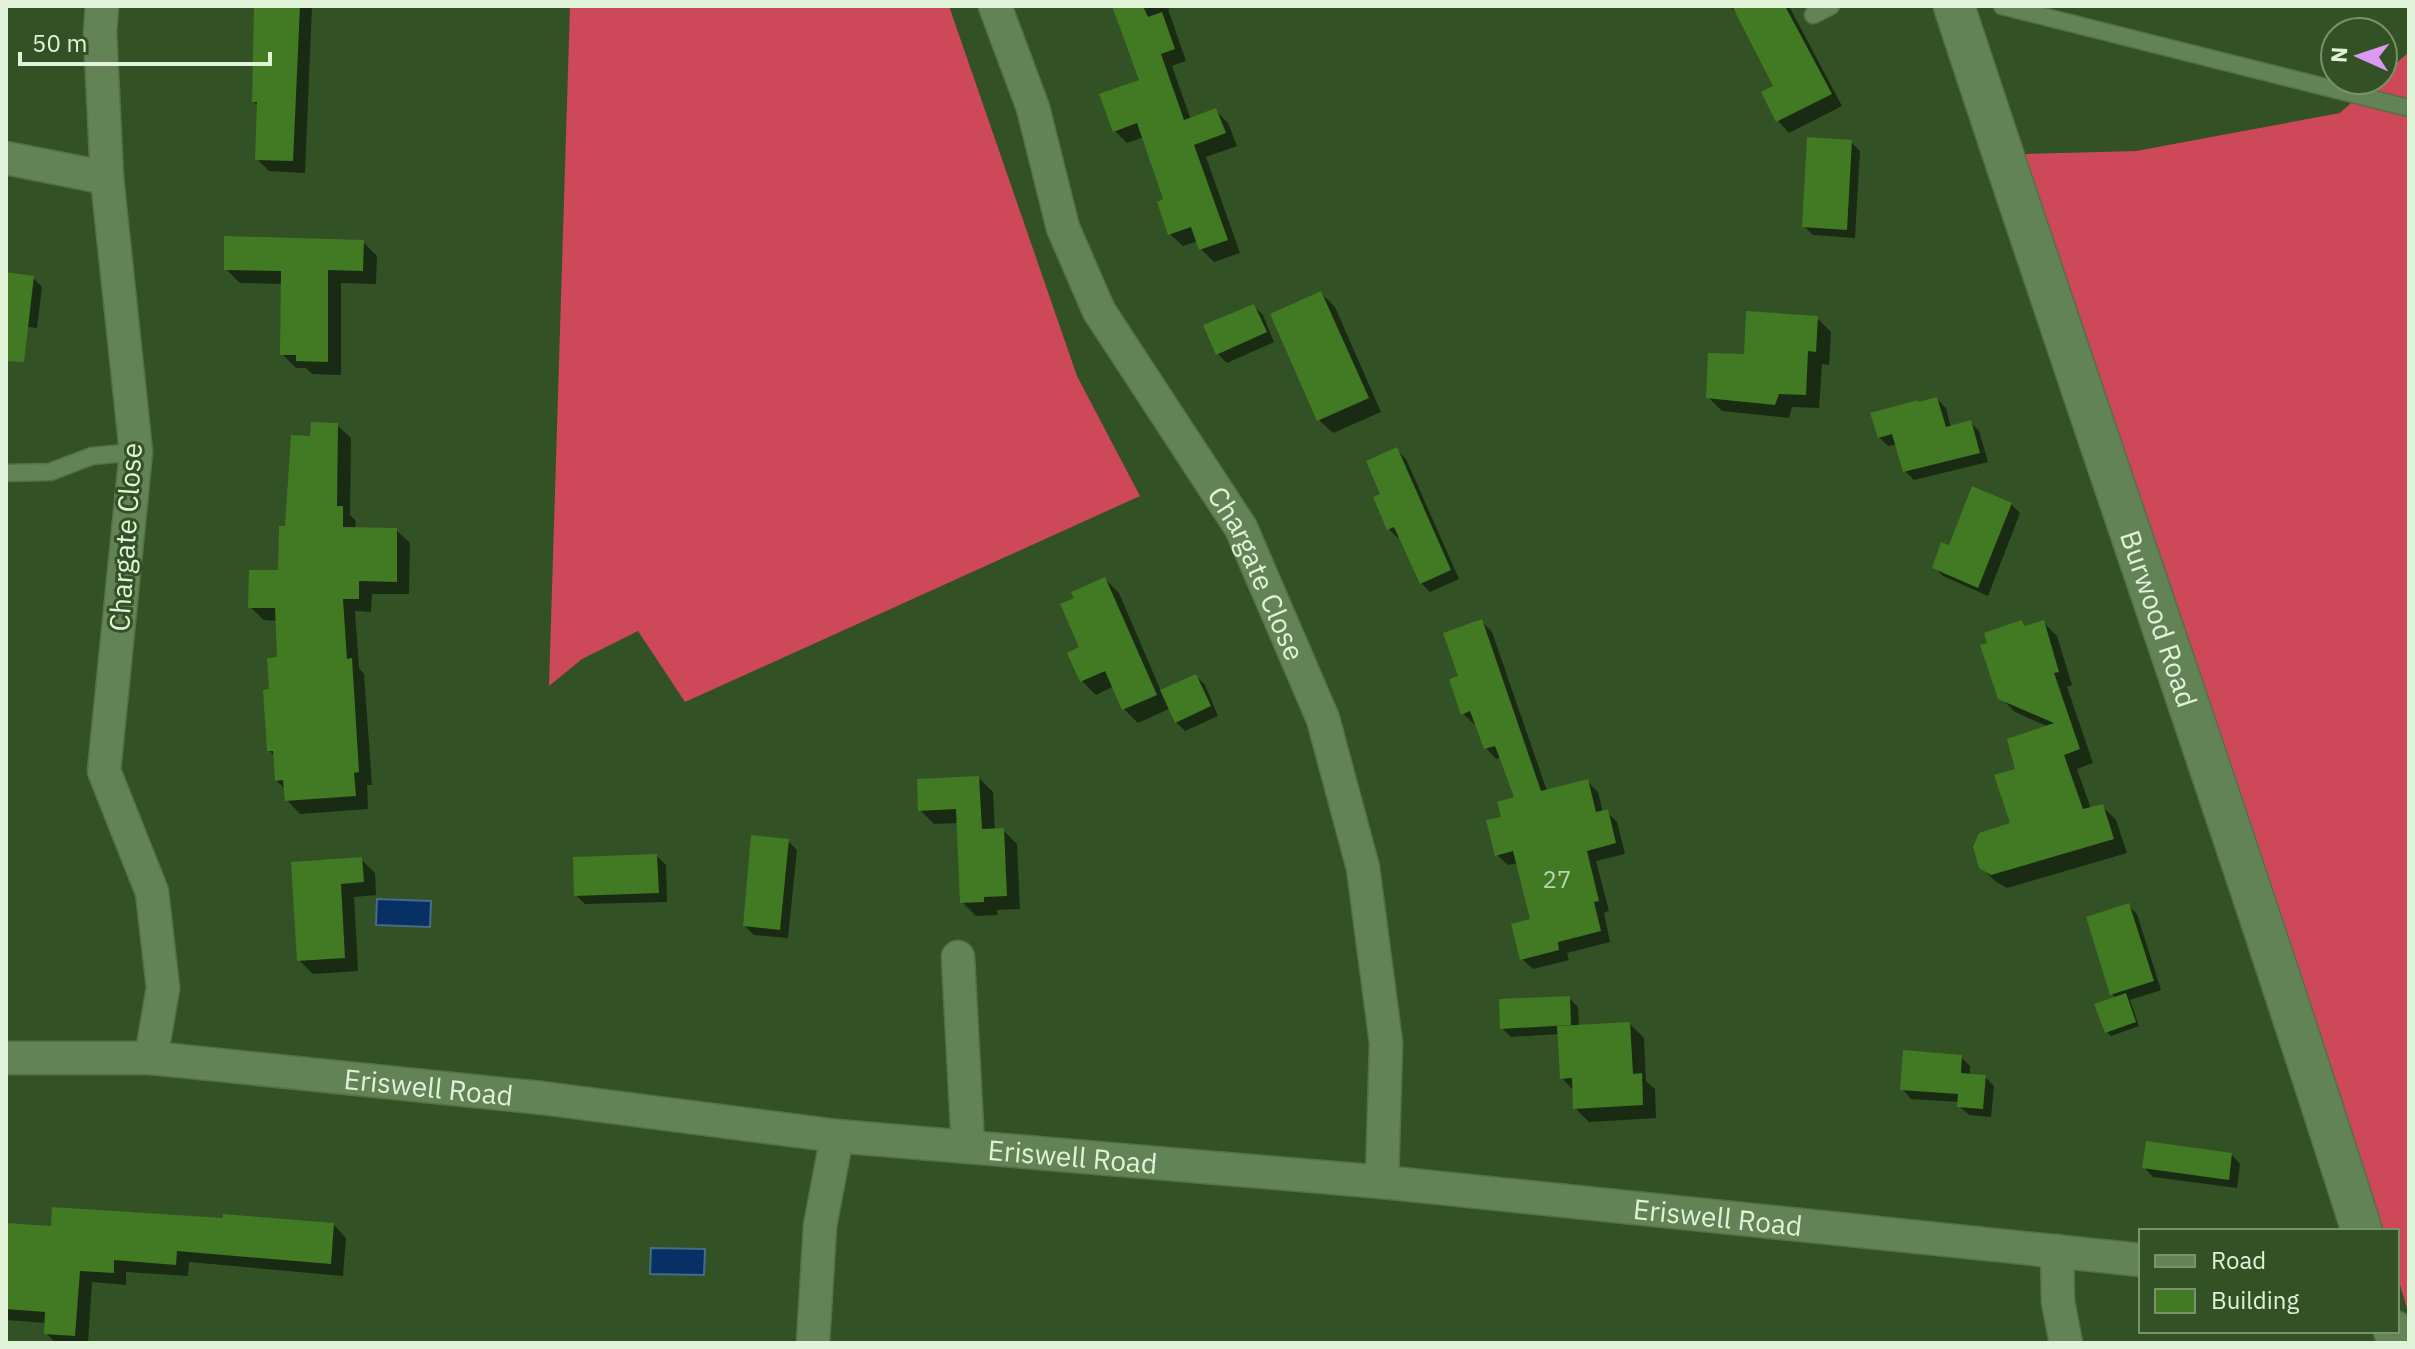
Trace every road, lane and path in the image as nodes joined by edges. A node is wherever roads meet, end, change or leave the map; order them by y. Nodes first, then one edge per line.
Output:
1 (102, 6) edge
2 (995, 6) edge
3 (1831, 6) edge
4 (1954, 6) edge
5 (2002, 6) edge
6 (1813, 15) dead end
7 (2409, 108) edge
8 (6, 158) edge
9 (107, 178) junction
10 (136, 452) junction
11 (6, 473) edge
12 (958, 957) dead end
13 (6, 1058) edge
14 (151, 1058) junction
15 (837, 1136) junction
16 (968, 1146) junction
17 (1382, 1182) junction
18 (2361, 1229) edge
19 (2057, 1251) junction
20 (2139, 1260) edge
21 (813, 1343) edge
22 (2066, 1343) edge

1 - 9 street, Chargate Close
2 - 17 street, Chargate Close
3 - 6 lane
4 - 18 street, Burwood Road
5 - 7 lane
8 - 9 street
9 - 10 street, Chargate Close
10 - 11 lane
10 - 14 street, Chargate Close
12 - 16 street
13 - 14 street, Eriswell Road
14 - 15 street, Eriswell Road
15 - 16 street, Eriswell Road
15 - 21 street
16 - 17 street, Eriswell Road
17 - 19 street, Eriswell Road
19 - 20 street, Eriswell Road
19 - 22 street

